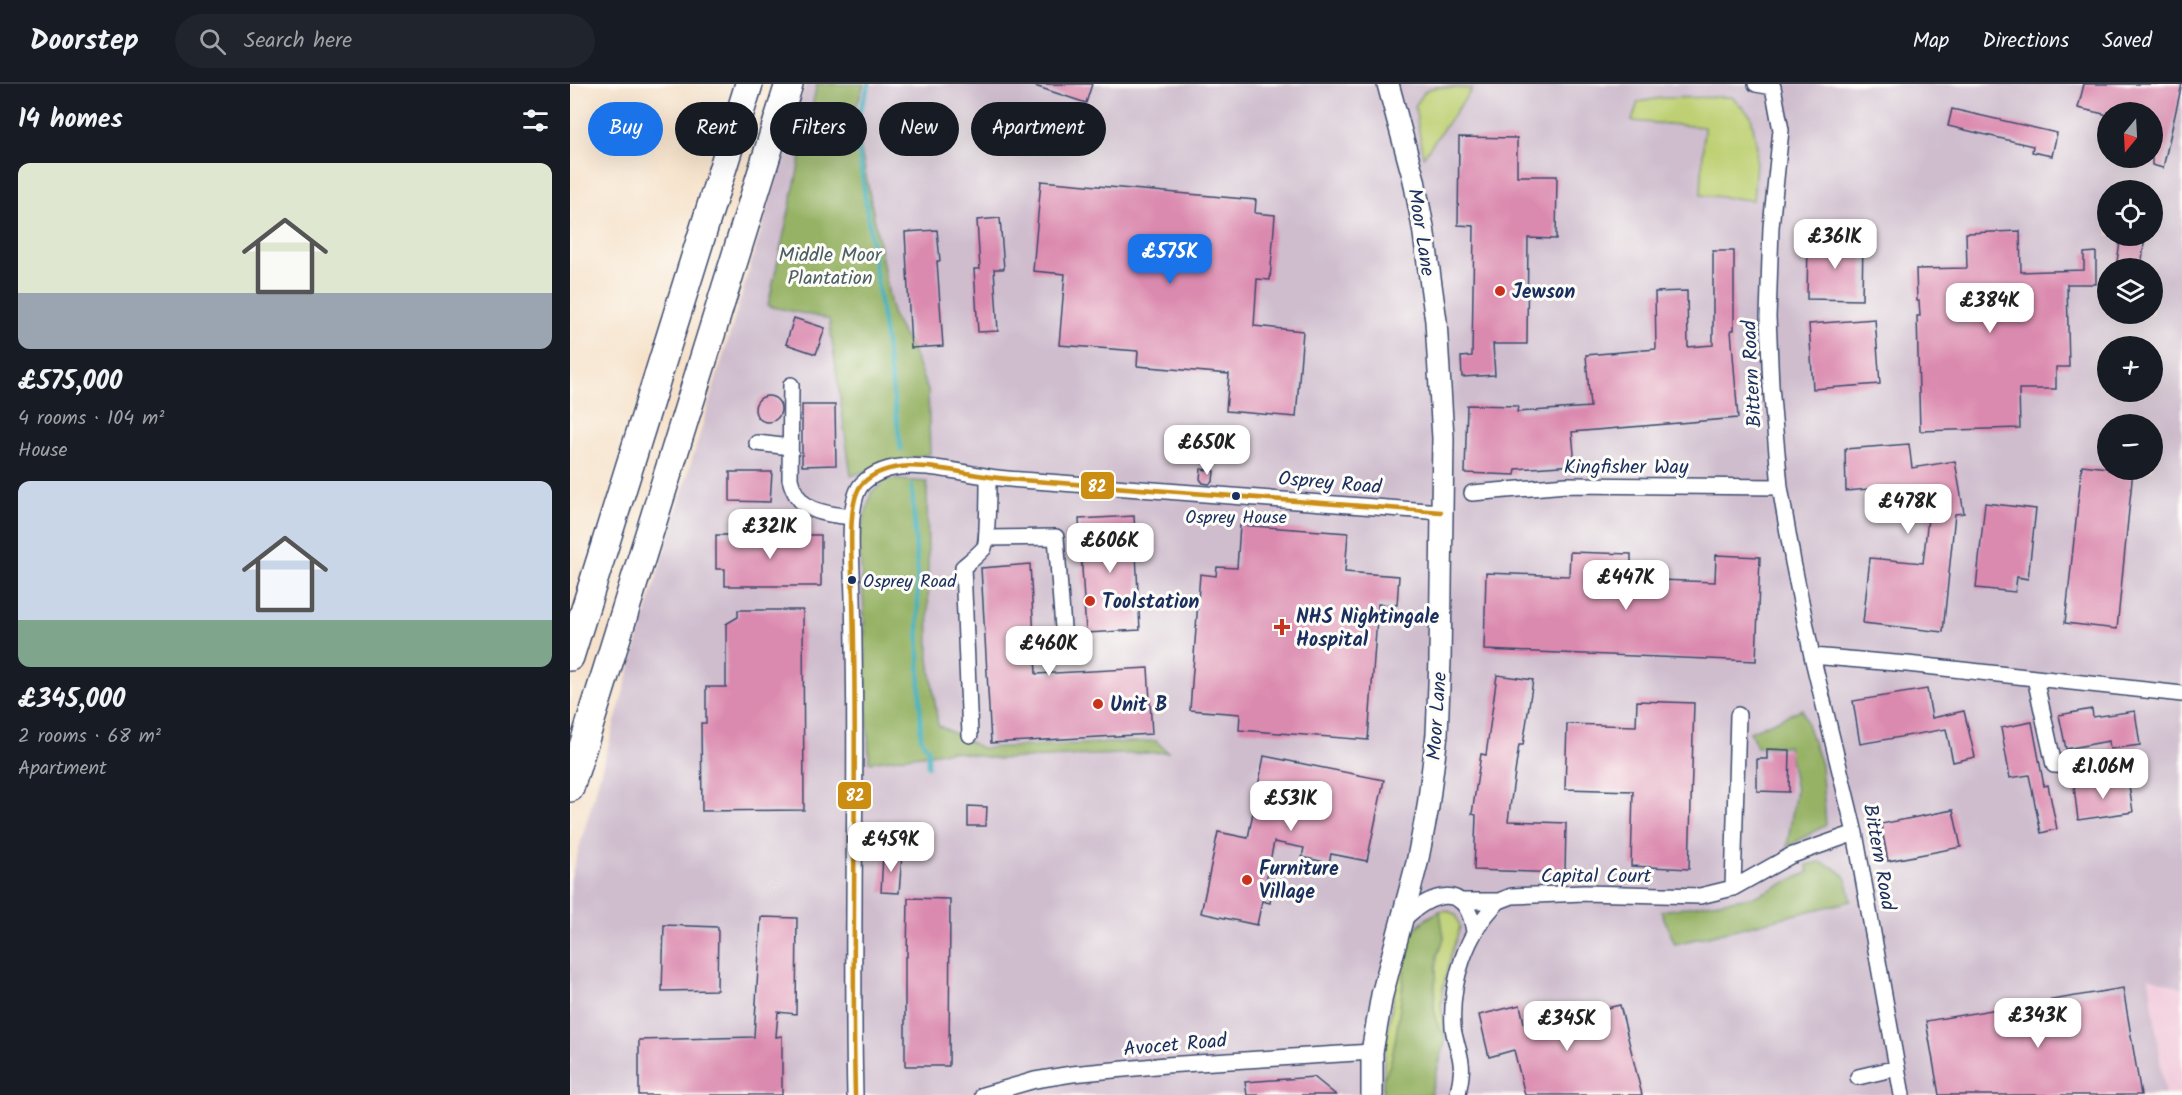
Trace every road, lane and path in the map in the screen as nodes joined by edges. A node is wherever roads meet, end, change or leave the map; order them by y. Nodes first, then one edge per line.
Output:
1 (749, 84) edge
2 (789, 84) edge
3 (1388, 84) edge
4 (1756, 84) edge
5 (1774, 86) edge
6 (791, 385) dead end
7 (757, 443) dead end
8 (790, 447) junction
9 (988, 477) junction
10 (1780, 487) junction
11 (1472, 493) dead end
12 (1441, 512) junction
13 (851, 517) junction
14 (988, 538) junction
15 (1064, 641) dead end
16 (1812, 656) junction
17 (570, 657) edge
18 (2035, 678) junction
19 (2182, 694) edge
20 (1738, 715) dead end
21 (970, 735) dead end
22 (2115, 767) dead end
23 (570, 788) edge
24 (1855, 833) junction
25 (1733, 888) junction
26 (1460, 901) junction
27 (1499, 901) junction
28 (1403, 921) junction
29 (1474, 932) junction
30 (1372, 1052) junction
31 (1897, 1068) junction
32 (1858, 1077) dead end
33 (855, 1095) edge
34 (983, 1095) edge
35 (1372, 1095) edge
36 (1458, 1095) edge
37 (1902, 1095) edge

1 - 17 highway
2 - 23 highway
3 - 12 main road, Moor Lane
4 - 5 street
5 - 10 street, Bittern Road
6 - 8 street
7 - 8 street
8 - 13 street
9 - 12 street, Osprey Road
9 - 13 street, Osprey Road
9 - 14 street
10 - 11 street, Kingfisher Way
10 - 16 street, Bittern Road
12 - 28 main road, Moor Lane
13 - 33 street, Osprey Road
14 - 15 street
14 - 21 street
16 - 18 street
16 - 24 street, Bittern Road
18 - 19 street
18 - 22 street
20 - 25 street
24 - 25 street, Capital Court
24 - 31 street, Bittern Road
25 - 27 street, Capital Court
26 - 27 street, Capital Court
26 - 28 street, Capital Court
26 - 29 street
27 - 29 street
28 - 30 main road, Moor Lane
29 - 36 street
30 - 34 street, Avocet Road
30 - 35 main road, Moor Lane
31 - 32 street
31 - 37 street, Bittern Road

